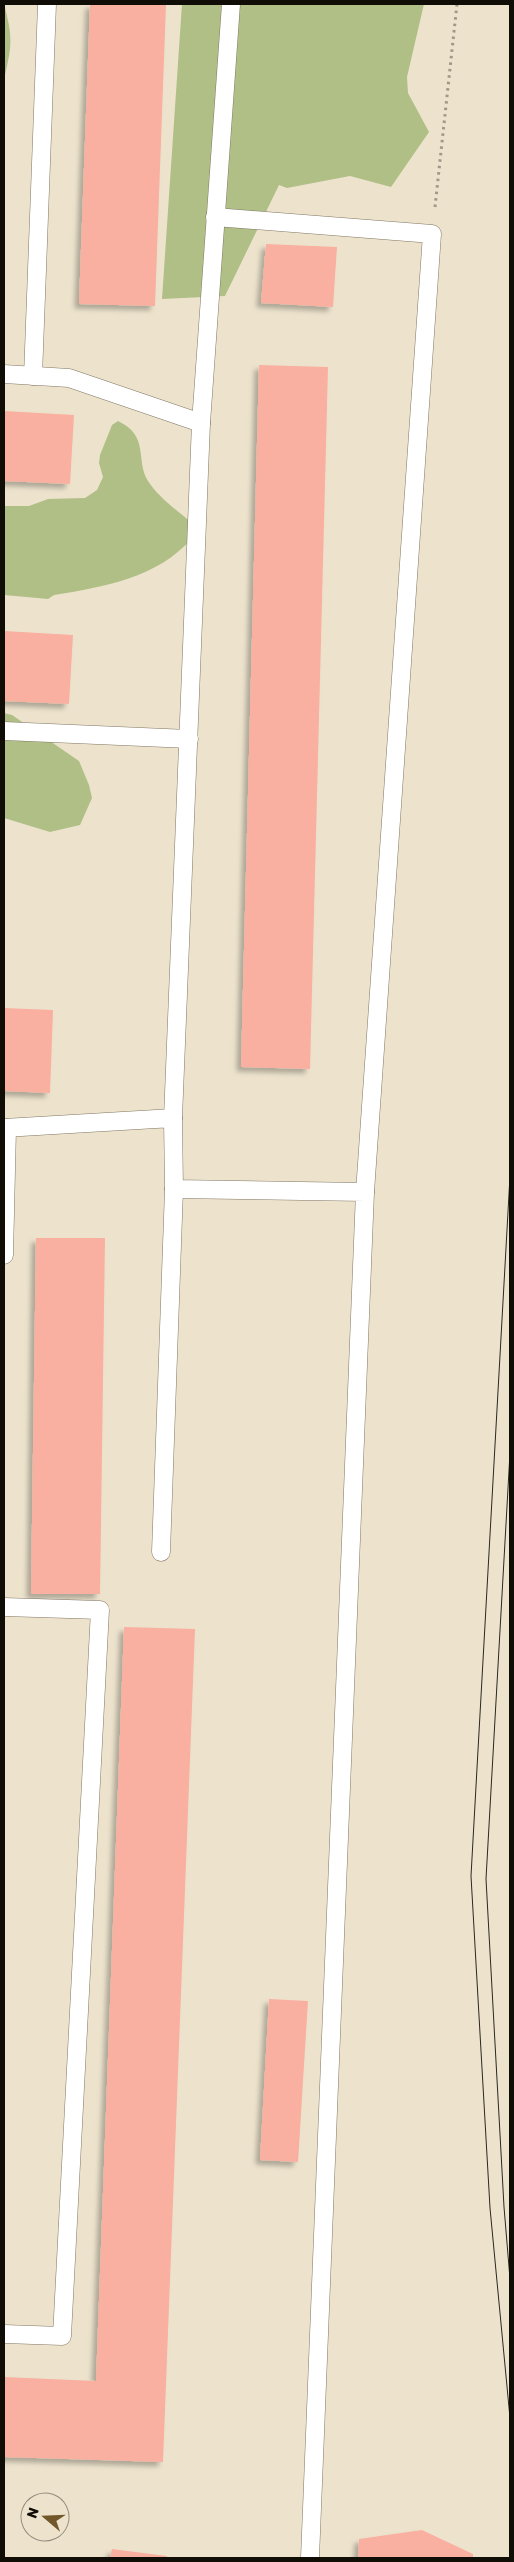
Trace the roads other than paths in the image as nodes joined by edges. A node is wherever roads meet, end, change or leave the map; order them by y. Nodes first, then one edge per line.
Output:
1 (47, 4) edge
2 (231, 4) edge
3 (215, 217) junction
4 (4, 374) edge
5 (33, 376) junction
6 (201, 423) junction
7 (4, 732) edge
8 (189, 739) junction
9 (173, 1118) junction
10 (5, 1128) edge
11 (174, 1189) junction
12 (365, 1192) junction
13 (4, 1256) edge
14 (161, 1552) dead end
15 (4, 1607) edge
16 (4, 2334) edge
17 (310, 2558) edge

1 - 5 lane
2 - 3 lane
3 - 6 lane
3 - 12 lane
4 - 5 lane
5 - 6 lane
6 - 8 lane
7 - 8 lane
8 - 9 lane
9 - 10 lane
9 - 11 lane
10 - 13 lane
11 - 12 lane
11 - 14 lane
12 - 17 lane
15 - 16 lane

